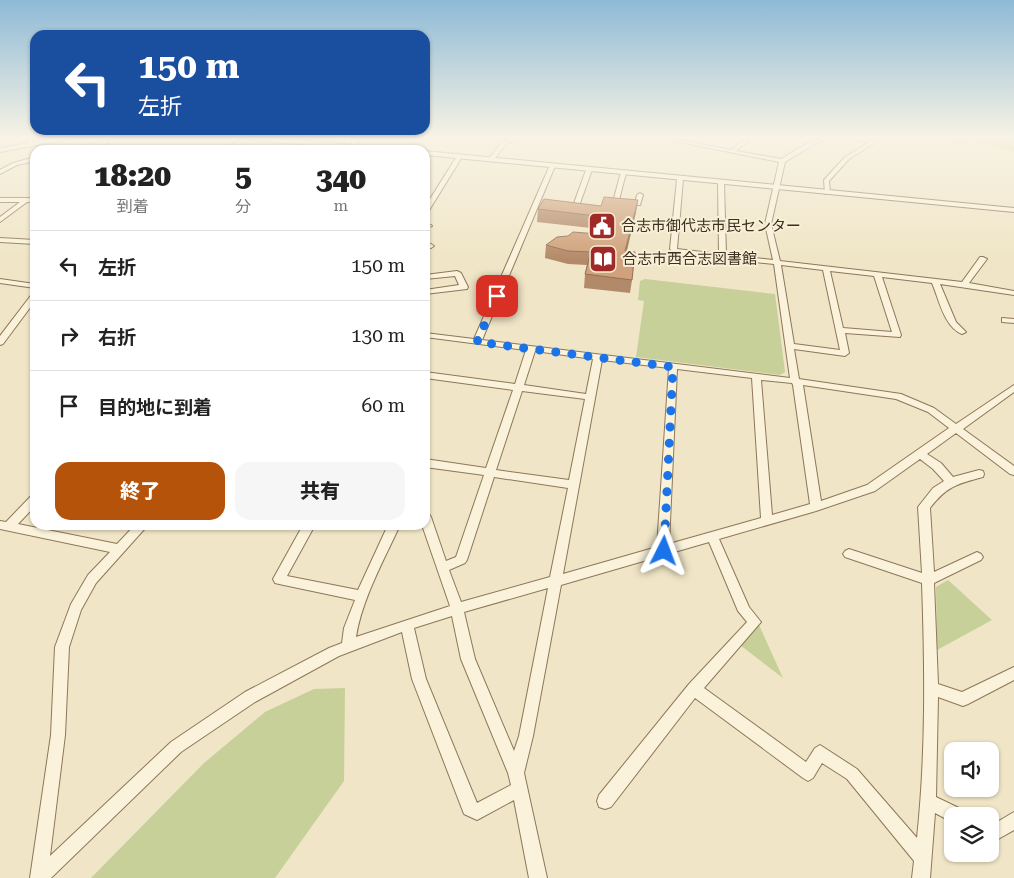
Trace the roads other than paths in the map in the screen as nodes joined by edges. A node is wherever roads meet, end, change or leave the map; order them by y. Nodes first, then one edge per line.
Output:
1 (446, 178) edge
2 (547, 178) edge
3 (586, 178) edge
4 (622, 178) edge
5 (670, 178) edge
6 (778, 178) edge
7 (829, 178) edge
8 (680, 179) junction
9 (720, 183) junction
10 (776, 188) junction
11 (827, 193) junction
12 (640, 195) dead end
13 (0, 200) edge
14 (26, 200) junction
15 (30, 200) edge
16 (430, 204) edge
17 (576, 206) edge
18 (1014, 210) edge
19 (0, 220) edge
20 (0, 240) edge
21 (30, 242) edge
22 (722, 256) junction
23 (983, 260) dead end
24 (777, 262) junction
25 (826, 268) junction
26 (877, 274) junction
27 (430, 276) edge
28 (935, 280) junction
29 (0, 281) edge
30 (964, 284) junction
31 (30, 285) edge
32 (430, 291) edge
33 (1014, 293) edge
34 (30, 303) edge
35 (840, 330) junction
36 (962, 332) dead end
37 (430, 337) edge
38 (0, 342) edge
39 (477, 342) junction
40 (790, 346) junction
41 (531, 349) junction
42 (598, 357) junction
43 (673, 367) junction
44 (430, 376) edge
45 (756, 376) junction
46 (795, 381) junction
47 (518, 388) junction
48 (1014, 388) edge
49 (590, 397) junction
50 (959, 428) junction
51 (921, 454) junction
52 (430, 464) edge
53 (1014, 471) edge
54 (490, 472) junction
55 (979, 474) dead end
56 (952, 482) junction
57 (574, 485) junction
58 (30, 503) edge
59 (816, 507) junction
60 (767, 521) junction
61 (4, 526) edge
62 (430, 529) edge
63 (137, 530) edge
64 (305, 530) edge
65 (392, 530) edge
66 (712, 536) junction
67 (119, 549) junction
68 (664, 551) junction
69 (849, 554) dead end
70 (977, 557) dead end
71 (444, 567) junction
72 (928, 580) junction
73 (556, 581) junction
74 (362, 596) junction
75 (457, 609) junction
76 (407, 625) junction
77 (348, 646) junction
78 (1014, 673) edge
79 (930, 688) junction
80 (694, 689) junction
81 (516, 773) junction
82 (519, 789) junction
83 (605, 801) dead end
84 (929, 802) junction
85 (944, 810) edge
86 (1014, 820) edge
87 (999, 830) edge
88 (923, 858) junction
89 (39, 878) edge
90 (538, 878) edge
91 (920, 878) edge

1 - 16 street
2 - 39 street
3 - 17 street
4 - 12 street
5 - 8 street
6 - 10 street
7 - 11 street
8 - 9 street
8 - 22 street
9 - 10 street
9 - 22 street
10 - 11 street
10 - 24 street
11 - 18 street
13 - 14 street
14 - 15 street
14 - 19 street
20 - 21 street
22 - 24 street
23 - 30 street
24 - 25 street
24 - 40 street
25 - 26 street
25 - 35 street
26 - 28 street
26 - 35 street
27 - 32 street
28 - 30 street
28 - 36 street
29 - 31 street
30 - 33 street
34 - 38 street
35 - 40 street
37 - 39 street
39 - 41 street
40 - 46 street
41 - 42 street
41 - 47 street
42 - 43 street
42 - 49 street
43 - 45 street
43 - 68 street
44 - 47 street
45 - 46 street
45 - 60 street
46 - 50 street
46 - 59 street
47 - 49 street
47 - 54 street
48 - 50 street
49 - 57 street
50 - 51 street
50 - 53 street
51 - 56 street
51 - 59 street
52 - 54 street
54 - 57 street
54 - 71 street
55 - 56 street
56 - 72 street
57 - 73 street
58 - 61 street
59 - 60 street
60 - 66 street
61 - 67 street
62 - 71 street
63 - 67 street
64 - 74 street
65 - 74 street
66 - 68 street
66 - 80 street
67 - 89 street
68 - 73 street
69 - 72 street
70 - 72 street
71 - 75 street
72 - 79 street
73 - 75 street
73 - 81 street
74 - 77 street
75 - 76 street
75 - 81 street
76 - 77 street
76 - 82 street
77 - 89 street
78 - 79 street
79 - 84 street
80 - 83 street
80 - 88 street
81 - 82 street
82 - 90 street
84 - 85 street
84 - 88 street
86 - 87 street
88 - 91 street

